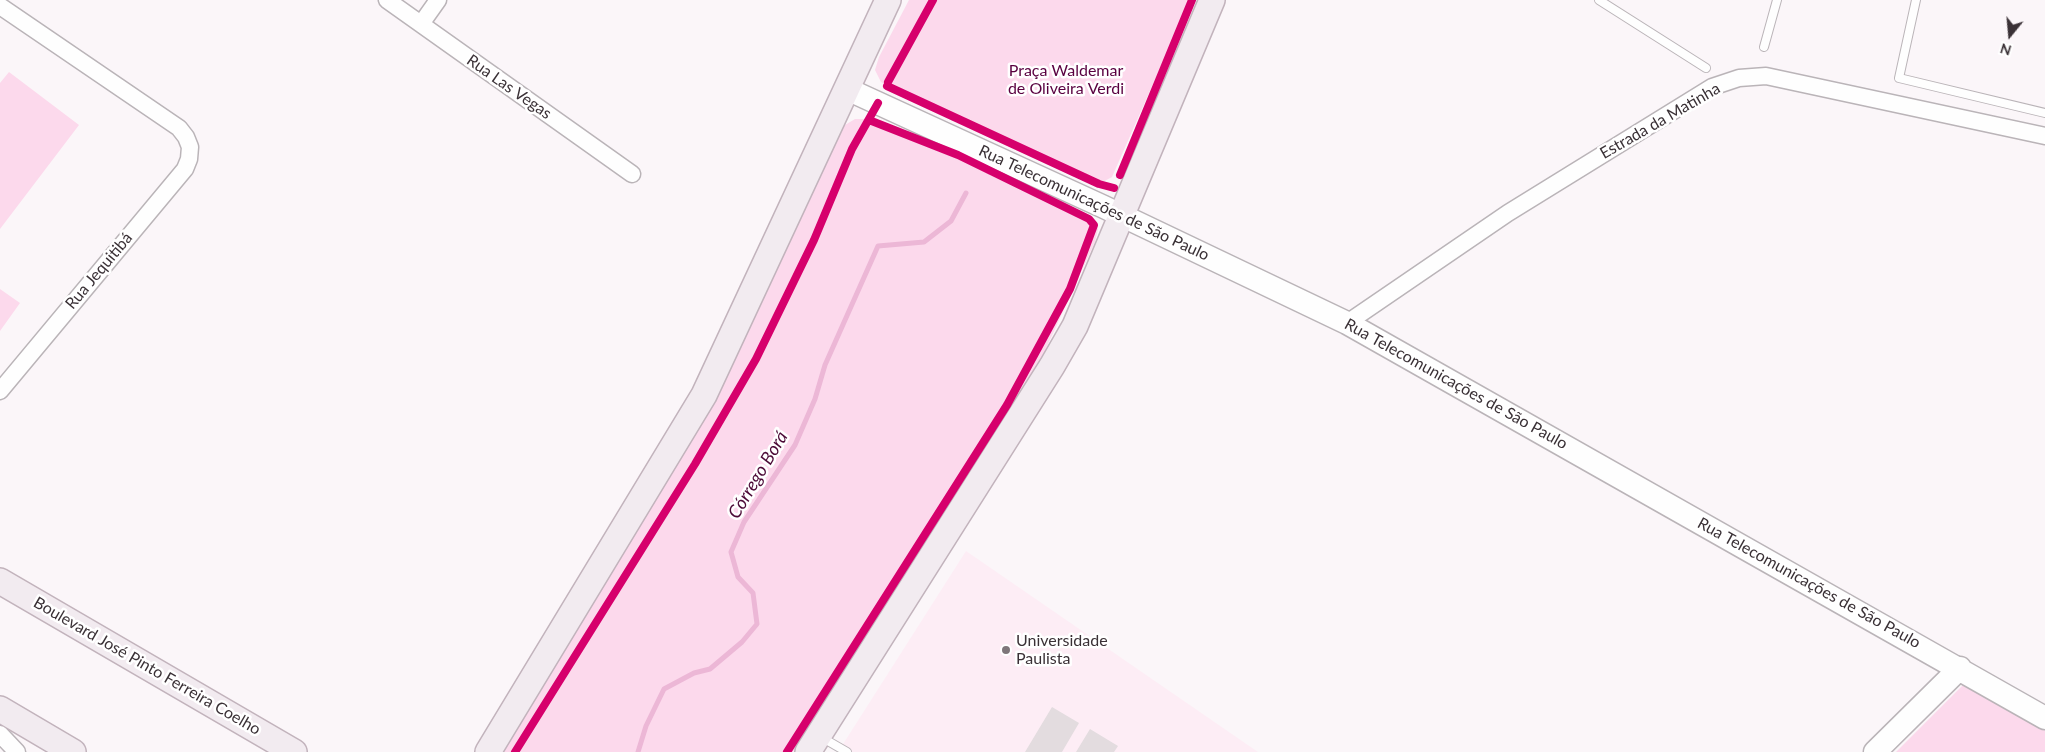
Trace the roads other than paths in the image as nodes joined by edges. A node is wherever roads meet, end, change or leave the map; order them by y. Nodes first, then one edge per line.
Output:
1 (387, 0) edge
2 (438, 0) edge
3 (888, 0) edge
4 (1212, 0) edge
5 (1599, 0) edge
6 (1777, 0) edge
7 (1916, 0) edge
8 (0, 6) edge
9 (421, 24) junction
10 (1764, 47) dead end
11 (1706, 68) dead end
12 (847, 89) junction
13 (2045, 112) edge
14 (2045, 136) edge
15 (632, 174) dead end
16 (1121, 215) junction
17 (1347, 323) junction
18 (0, 391) edge
19 (0, 581) edge
20 (11, 597) edge
21 (1960, 668) junction
22 (0, 709) edge
23 (2045, 718) edge
24 (0, 734) edge
25 (813, 744) edge
26 (17, 752) edge
27 (73, 752) edge
28 (294, 752) edge
29 (488, 752) edge
30 (847, 752) edge
31 (1875, 752) edge

1 - 9 street, Rua Las Vegas
2 - 9 street
3 - 12 main road
4 - 16 main road
5 - 11 lane
6 - 10 lane
7 - 13 lane
8 - 18 street, Rua Jequitibá
9 - 15 street, Rua Las Vegas
12 - 16 street, Rua Telecomunicações de São Paulo
12 - 29 main road
14 - 17 street, Estrada da Matinha
16 - 17 street, Rua Telecomunicações de São Paulo
16 - 25 main road
17 - 21 street, Rua Telecomunicações de São Paulo
19 - 20 main road, Boulevard José Pinto Ferreira Coelho
20 - 28 main road, Boulevard José Pinto Ferreira Coelho
21 - 23 street, Rua Telecomunicações de São Paulo
21 - 31 street
22 - 27 main road
24 - 26 street
25 - 30 lane

